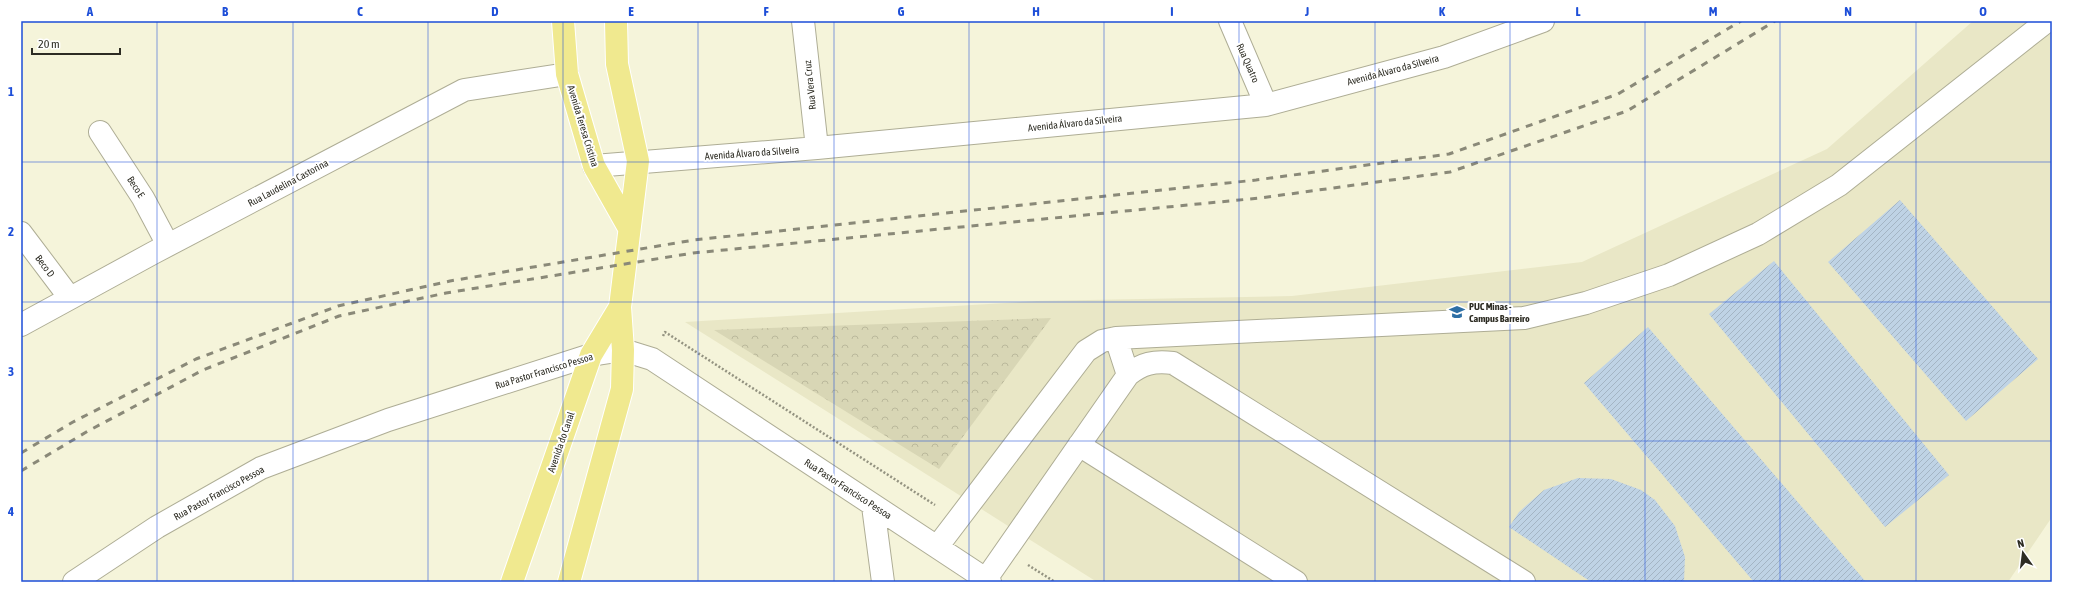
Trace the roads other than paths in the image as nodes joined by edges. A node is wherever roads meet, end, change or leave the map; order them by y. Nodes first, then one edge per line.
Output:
1 (563, 21) edge
2 (616, 21) edge
3 (803, 21) edge
4 (1230, 21) edge
5 (1543, 21) edge
6 (2047, 21) edge
7 (567, 74) junction
8 (1266, 105) junction
9 (100, 132) dead end
10 (817, 148) junction
11 (638, 161) junction
12 (594, 166) junction
13 (629, 228) junction
14 (21, 233) edge
15 (168, 245) junction
16 (70, 298) junction
17 (620, 307) junction
18 (21, 325) edge
19 (1116, 338) junction
20 (623, 350) junction
21 (591, 355) junction
22 (1128, 375) junction
23 (1079, 445) junction
24 (873, 506) junction
25 (937, 547) junction
26 (80, 581) edge
27 (988, 581) edge
28 (512, 582) edge
29 (569, 582) edge
30 (884, 582) edge
31 (1296, 582) edge
32 (1524, 582) edge

1 - 7 main road, Avenida Teresa Cristina
2 - 11 main road
3 - 10 street, Rua Vera Cruz
4 - 8 street, Rua Quatro
5 - 8 street, Avenida Álvaro da Silveira
6 - 19 street
7 - 12 main road, Avenida Teresa Cristina
7 - 15 street, Rua Laudelina Castorina
8 - 10 street, Avenida Álvaro da Silveira
9 - 15 street, Beco E
10 - 11 street, Avenida Álvaro da Silveira
11 - 12 street, Avenida Álvaro da Silveira
11 - 13 main road
12 - 13 main road, Avenida Teresa Cristina
13 - 17 main road, Avenida do Canal
14 - 16 street, Beco D
15 - 16 street, Rua Laudelina Castorina
16 - 18 street, Rua Laudelina Castorina
17 - 20 main road, Avenida do Canal
17 - 21 main road, Avenida do Canal
19 - 22 street
19 - 25 street
20 - 21 street, Rua Pastor Francisco Pessoa
20 - 24 street, Rua Pastor Francisco Pessoa
20 - 29 main road, Avenida do Canal
21 - 26 street, Rua Pastor Francisco Pessoa
21 - 28 main road, Avenida do Canal
22 - 23 street
22 - 32 street
23 - 27 street
23 - 31 street
24 - 25 street, Rua Pastor Francisco Pessoa
24 - 30 street
25 - 27 street, Rua Pastor Francisco Pessoa

